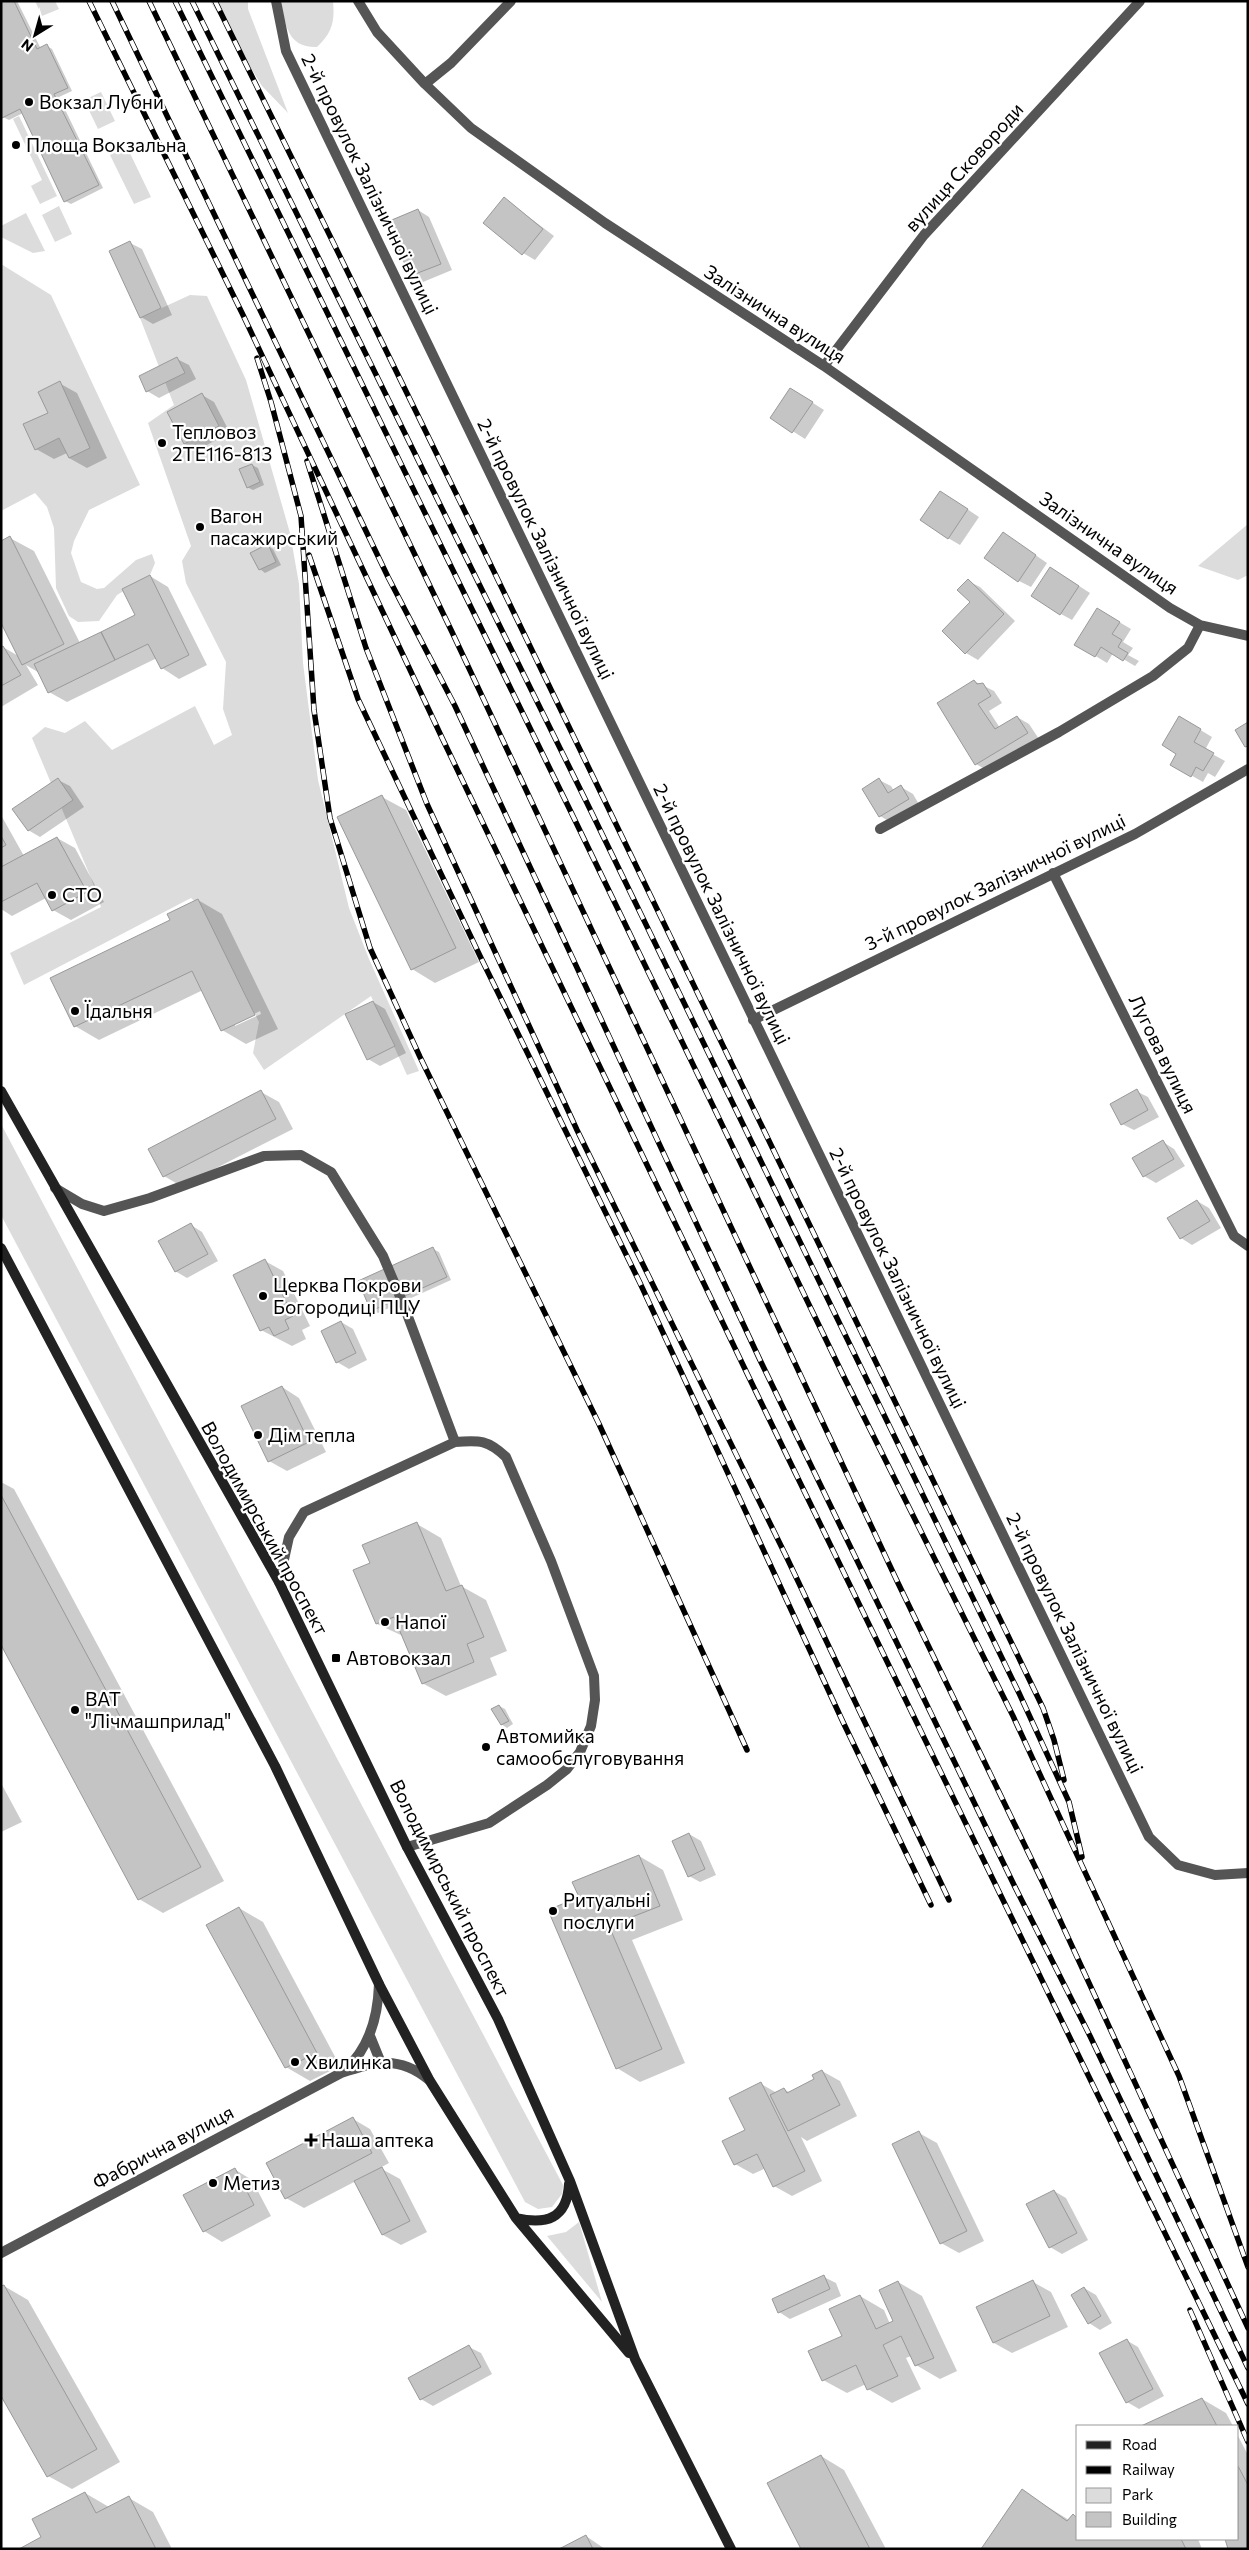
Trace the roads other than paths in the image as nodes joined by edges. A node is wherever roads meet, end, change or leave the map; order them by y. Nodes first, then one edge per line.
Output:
1 (276, 1) edge
2 (358, 1) edge
3 (511, 1) edge
4 (1140, 1) edge
5 (425, 84) junction
6 (824, 366) junction
7 (1200, 625) junction
8 (1248, 636) edge
9 (1248, 769) edge
10 (880, 828) dead end
11 (1053, 873) junction
12 (753, 1020) junction
13 (1, 1091) edge
14 (55, 1188) junction
15 (1248, 1246) edge
16 (1, 1248) edge
17 (455, 1442) junction
18 (279, 1582) junction
19 (407, 1847) junction
20 (1248, 1873) edge
21 (379, 1984) junction
22 (370, 2036) junction
23 (382, 2063) junction
24 (341, 2073) junction
25 (430, 2081) junction
26 (570, 2180) junction
27 (516, 2218) junction
28 (1, 2253) edge
29 (635, 2359) junction
30 (731, 2549) edge

1 - 12 street, 2-й провулок Залізничної вулиці
2 - 5 street, Залізнична вулиця
3 - 5 street
4 - 6 street, вулиця Сковороди
5 - 6 street, Залізнична вулиця
6 - 7 street, Залізнична вулиця
7 - 8 street, Залізнична вулиця
7 - 10 street
9 - 11 street, 3-й провулок Залізничної вулиці
11 - 12 street, 3-й провулок Залізничної вулиці
11 - 15 street, Лугова вулиця
12 - 20 street, 2-й провулок Залізничної вулиці
13 - 14 main road, Володимирський проспект
14 - 17 street
14 - 18 main road, Володимирський проспект
16 - 21 main road, Володимирський проспект
17 - 18 street
17 - 19 street
18 - 19 main road, Володимирський проспект
19 - 26 main road, Володимирський проспект
21 - 22 street
21 - 25 main road, Володимирський проспект
22 - 23 street
22 - 24 street
23 - 24 street
23 - 25 street
24 - 28 street, Фабрична вулиця
25 - 27 main road, Володимирський проспект
26 - 27 main road
26 - 29 main road, Володимирський проспект
27 - 29 main road, Володимирський проспект
29 - 30 main road, Володимирський проспект

